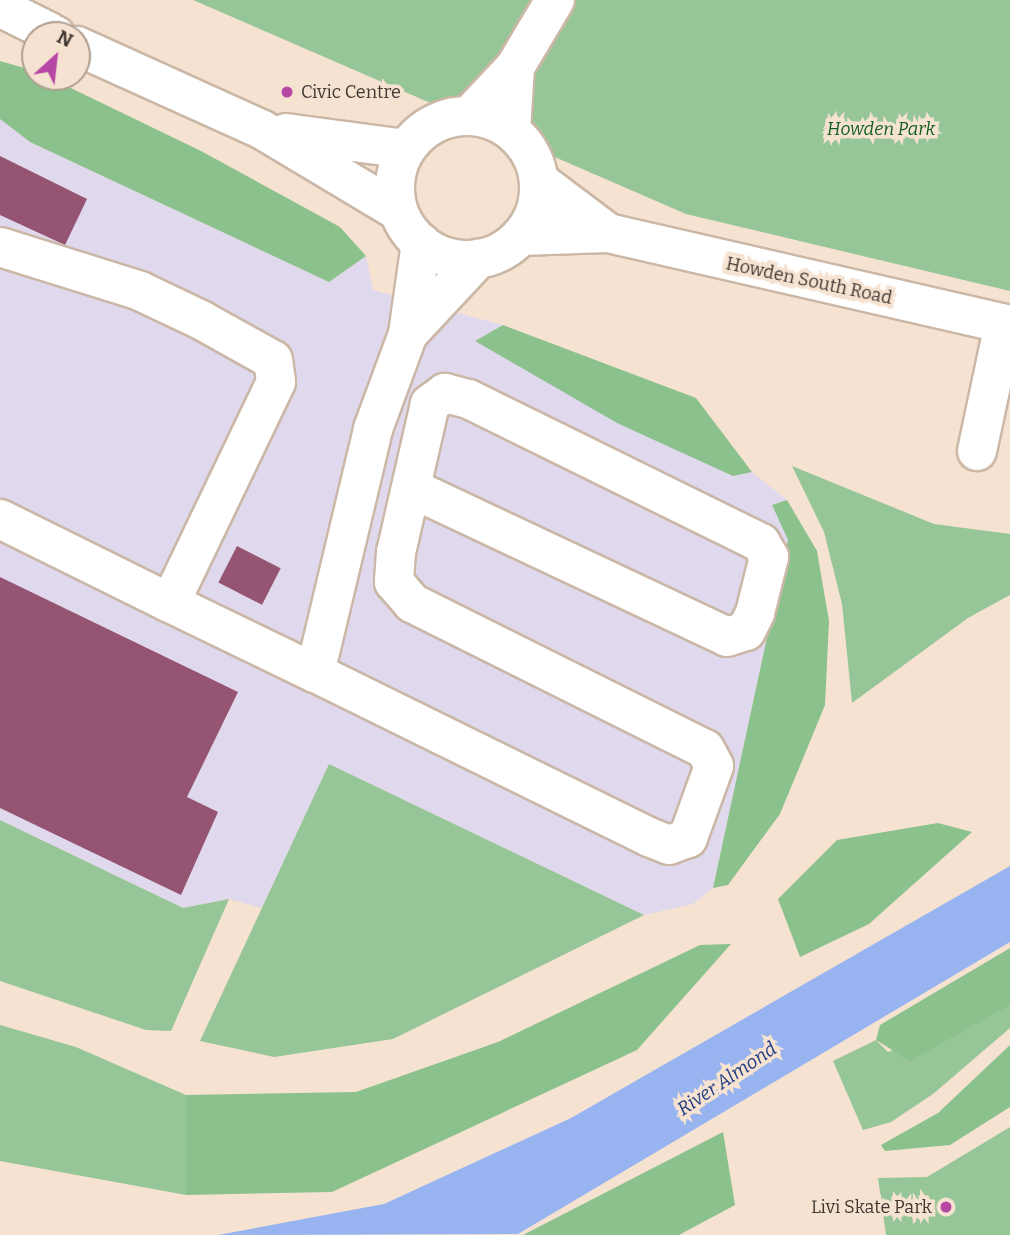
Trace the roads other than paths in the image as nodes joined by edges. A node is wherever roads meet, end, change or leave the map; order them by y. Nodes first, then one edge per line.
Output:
1 (555, 0) edge
2 (0, 7) edge
3 (28, 21) edge
4 (91, 52) edge
5 (514, 67) junction
6 (469, 116) junction
7 (261, 129) junction
8 (511, 130) junction
9 (406, 149) junction
10 (539, 181) junction
11 (398, 211) junction
12 (608, 233) junction
13 (521, 236) junction
14 (421, 243) junction
15 (0, 247) edge
16 (478, 259) junction
17 (1007, 324) edge
18 (408, 334) junction
19 (977, 451) dead end
20 (413, 488) junction
21 (0, 519) edge
22 (170, 603) junction
23 (316, 673) junction

1 - 5 main road
2 - 3 main road
4 - 7 main road
5 - 6 main road
5 - 8 main road
6 - 8 main road
6 - 9 main road
7 - 9 main road
7 - 11 main road
8 - 10 main road
9 - 11 main road
10 - 12 main road, Howden South Road
10 - 13 main road
11 - 14 main road
12 - 13 main road, Howden South Road
12 - 17 main road, Howden South Road
13 - 16 main road, Howden South Road
14 - 16 main road
14 - 18 main road
15 - 22 main road
16 - 18 main road, Howden South Road
17 - 19 main road
18 - 23 main road
20 - 20 main road
20 - 23 main road
21 - 22 main road
22 - 23 main road

